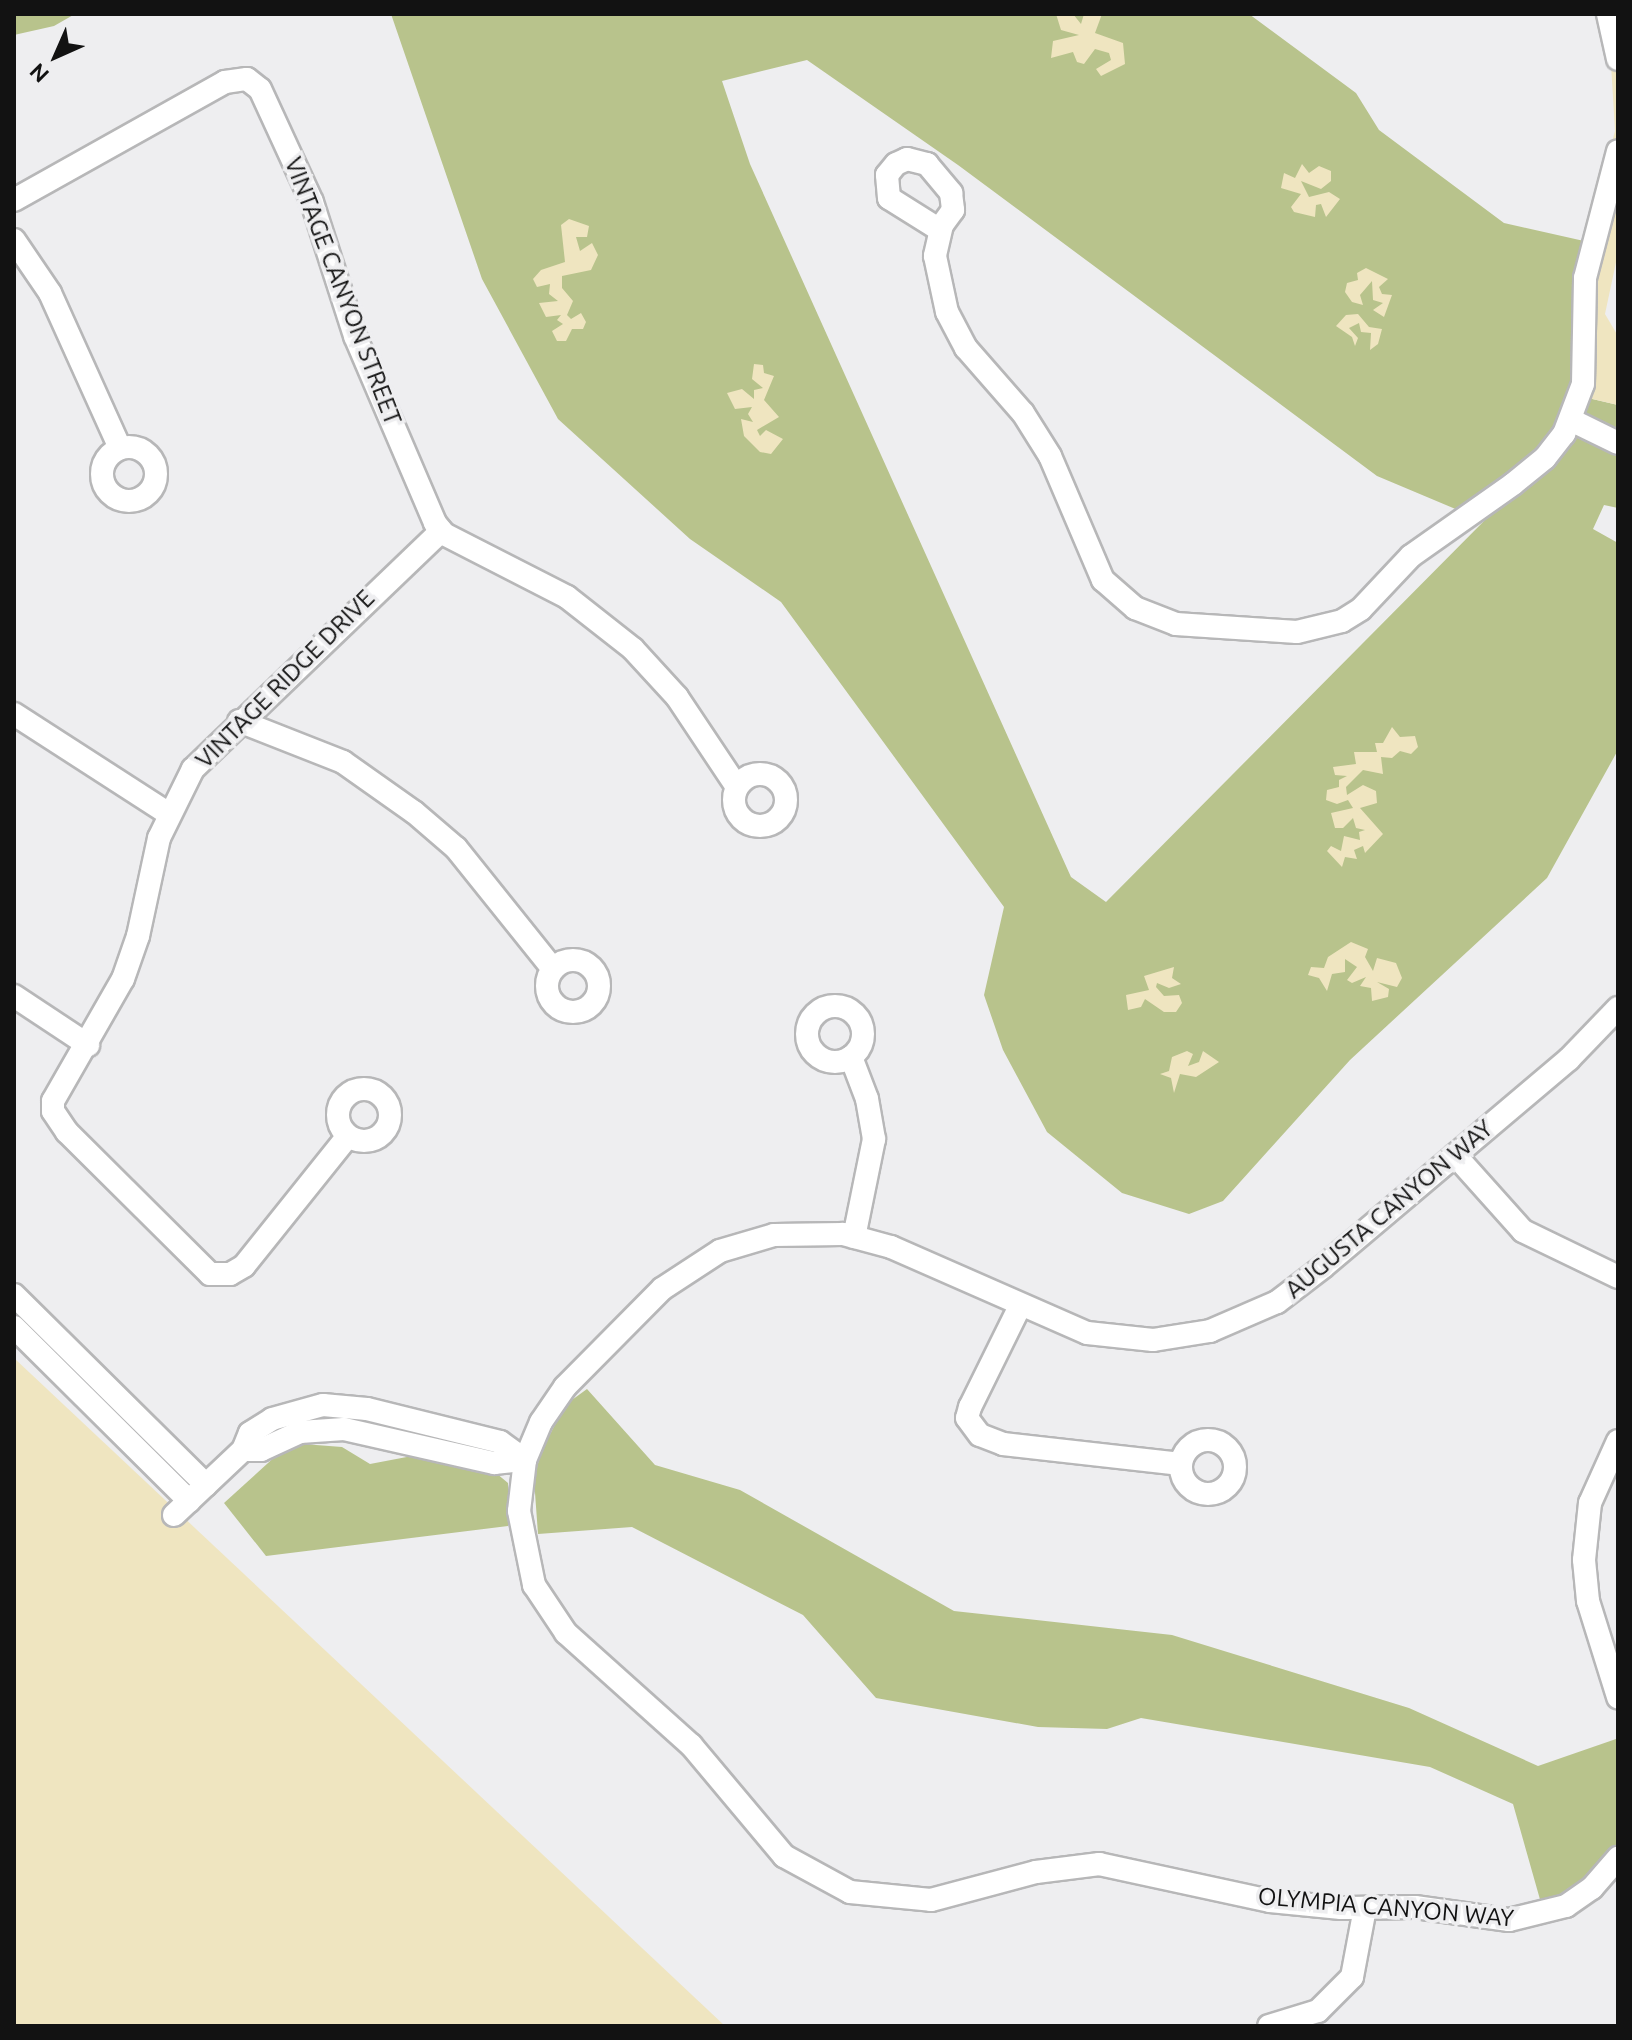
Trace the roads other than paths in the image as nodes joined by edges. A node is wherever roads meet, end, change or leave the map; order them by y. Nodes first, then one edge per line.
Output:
1 (1608, 14) edge
2 (1618, 59) edge
3 (1618, 151) edge
4 (14, 200) edge
5 (940, 230) dead end
6 (14, 240) edge
7 (1571, 420) junction
8 (1618, 443) edge
9 (120, 448) dead end
10 (441, 531) junction
11 (14, 714) edge
12 (239, 721) junction
13 (737, 787) dead end
14 (169, 814) junction
15 (553, 969) dead end
16 (14, 996) edge
17 (1618, 1008) edge
18 (88, 1045) junction
19 (851, 1057) dead end
20 (348, 1136) dead end
21 (1455, 1155) junction
22 (854, 1237) junction
23 (1618, 1277) edge
24 (14, 1295) edge
25 (1020, 1306) junction
26 (14, 1327) edge
27 (1618, 1441) edge
28 (525, 1460) junction
29 (1181, 1464) dead end
30 (206, 1485) junction
31 (1618, 1697) edge
32 (1617, 1864) edge
33 (1365, 1908) junction
34 (1269, 2026) edge

1 - 2 street
3 - 7 street
4 - 10 street, VINTAGE CANYON STREET
5 - 7 street
6 - 9 street
7 - 8 street
10 - 12 street, VINTAGE RIDGE DRIVE
10 - 13 street
11 - 14 street
12 - 14 street, VINTAGE RIDGE DRIVE
12 - 15 street
14 - 18 street, VINTAGE RIDGE DRIVE
16 - 18 street
17 - 21 street, AUGUSTA CANYON WAY
18 - 20 street, VINTAGE RIDGE DRIVE
19 - 22 street
21 - 23 street
21 - 25 street, AUGUSTA CANYON WAY
22 - 25 street, AUGUSTA CANYON WAY
22 - 28 street, AUGUSTA CANYON WAY
24 - 30 street
25 - 29 street
26 - 30 street
27 - 31 street
28 - 30 street
28 - 33 street, OLYMPIA CANYON WAY
32 - 33 street, OLYMPIA CANYON WAY
33 - 34 street

